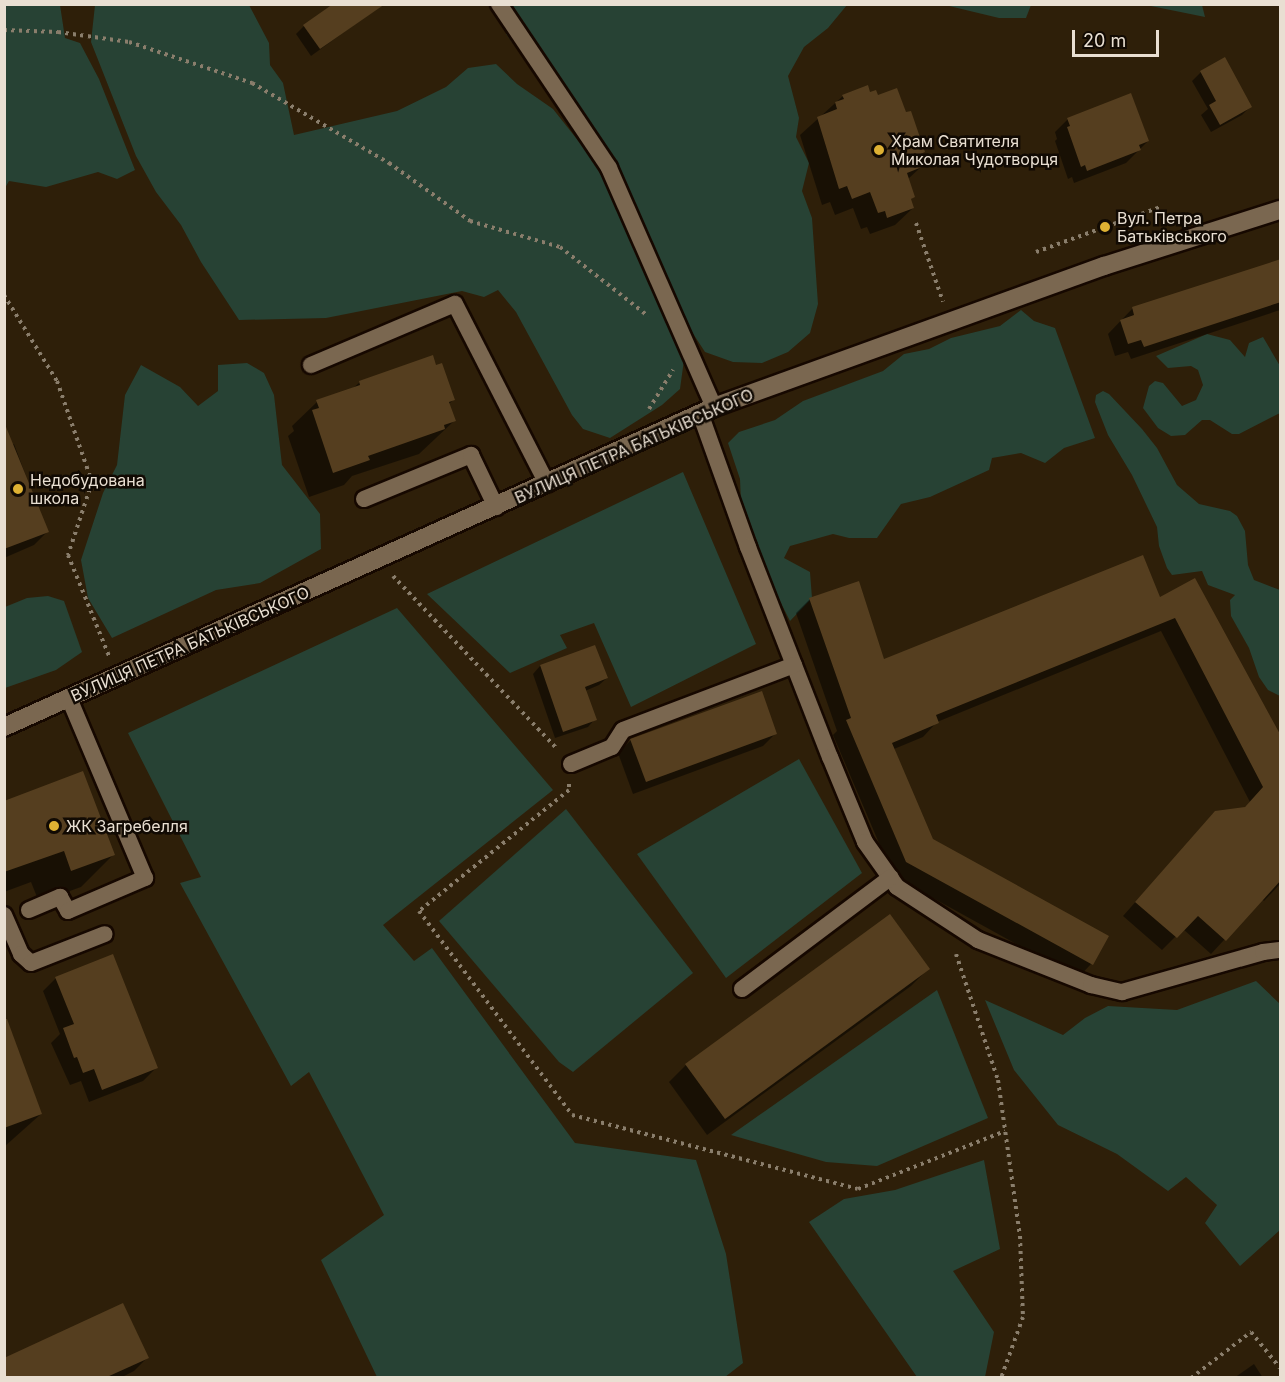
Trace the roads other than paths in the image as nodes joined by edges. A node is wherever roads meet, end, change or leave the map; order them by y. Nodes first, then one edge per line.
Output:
1 (499, 4) edge
2 (1281, 210) edge
3 (310, 365) dead end
4 (707, 410) junction
5 (547, 484) junction
6 (364, 499) dead end
7 (496, 507) junction
8 (794, 665) junction
9 (69, 698) junction
10 (4, 727) edge
11 (571, 764) road end
12 (891, 878) junction
13 (29, 910) dead end
14 (4, 915) edge
15 (105, 934) dead end
16 (1281, 950) edge
17 (742, 989) dead end

1 - 4 lane
2 - 4 street, ВУЛИЦЯ ПЕТРА БАТЬКІВСЬКОГО
3 - 5 lane
4 - 5 street, ВУЛИЦЯ ПЕТРА БАТЬКІВСЬКОГО
4 - 8 lane
5 - 7 street, ВУЛИЦЯ ПЕТРА БАТЬКІВСЬКОГО
6 - 7 lane
7 - 9 street, ВУЛИЦЯ ПЕТРА БАТЬКІВСЬКОГО
8 - 11 lane
8 - 12 lane
9 - 10 street, ВУЛИЦЯ ПЕТРА БАТЬКІВСЬКОГО
9 - 13 lane
12 - 16 lane
12 - 17 lane
14 - 15 lane

